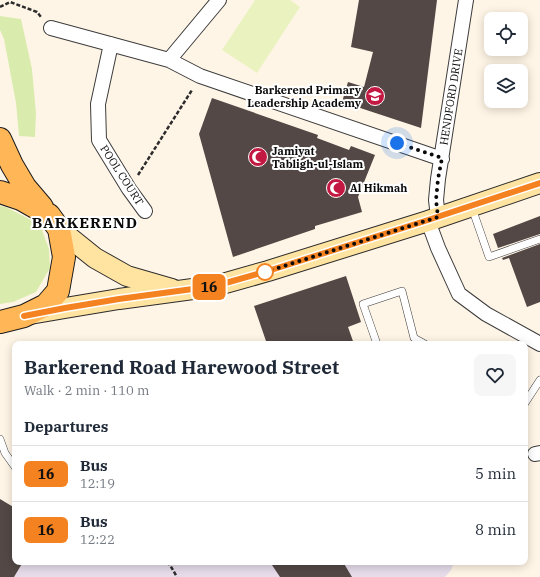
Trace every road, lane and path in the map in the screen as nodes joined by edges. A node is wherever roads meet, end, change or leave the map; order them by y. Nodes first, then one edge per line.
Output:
1 (219, 0) edge
2 (466, 0) edge
3 (0, 7) edge
4 (51, 28) joint
5 (111, 44) junction
6 (169, 60) junction
7 (200, 76) junction
8 (0, 139) edge
9 (442, 158) junction
10 (540, 184) edge
11 (129, 189) junction
12 (0, 192) edge
13 (471, 206) junction
14 (145, 211) dead end
15 (433, 219) junction
16 (54, 222) junction
17 (540, 239) edge
18 (179, 291) junction
19 (24, 316) junction
20 (0, 322) edge
21 (376, 341) edge
22 (420, 341) edge
23 (540, 344) edge
24 (540, 380) edge
25 (528, 398) edge
26 (0, 439) edge
27 (12, 463) edge
28 (170, 565) edge
29 (177, 577) edge

1 - 6 street
2 - 9 street, HENDFORD DRIVE
3 - 4 path
4 - 5 street
5 - 6 street
5 - 11 street, POOL COURT
6 - 7 street
7 - 9 street
7 - 11 path
8 - 16 main road
9 - 15 street, HENDFORD DRIVE
10 - 13 main road
11 - 14 street, POOL COURT
12 - 16 main road
13 - 15 main road
13 - 17 lane
15 - 18 main road
15 - 23 street, HENDFORD DRIVE
16 - 18 main road
16 - 19 main road
18 - 19 main road
19 - 20 main road
21 - 22 lane
24 - 25 lane
26 - 27 lane
28 - 29 path

